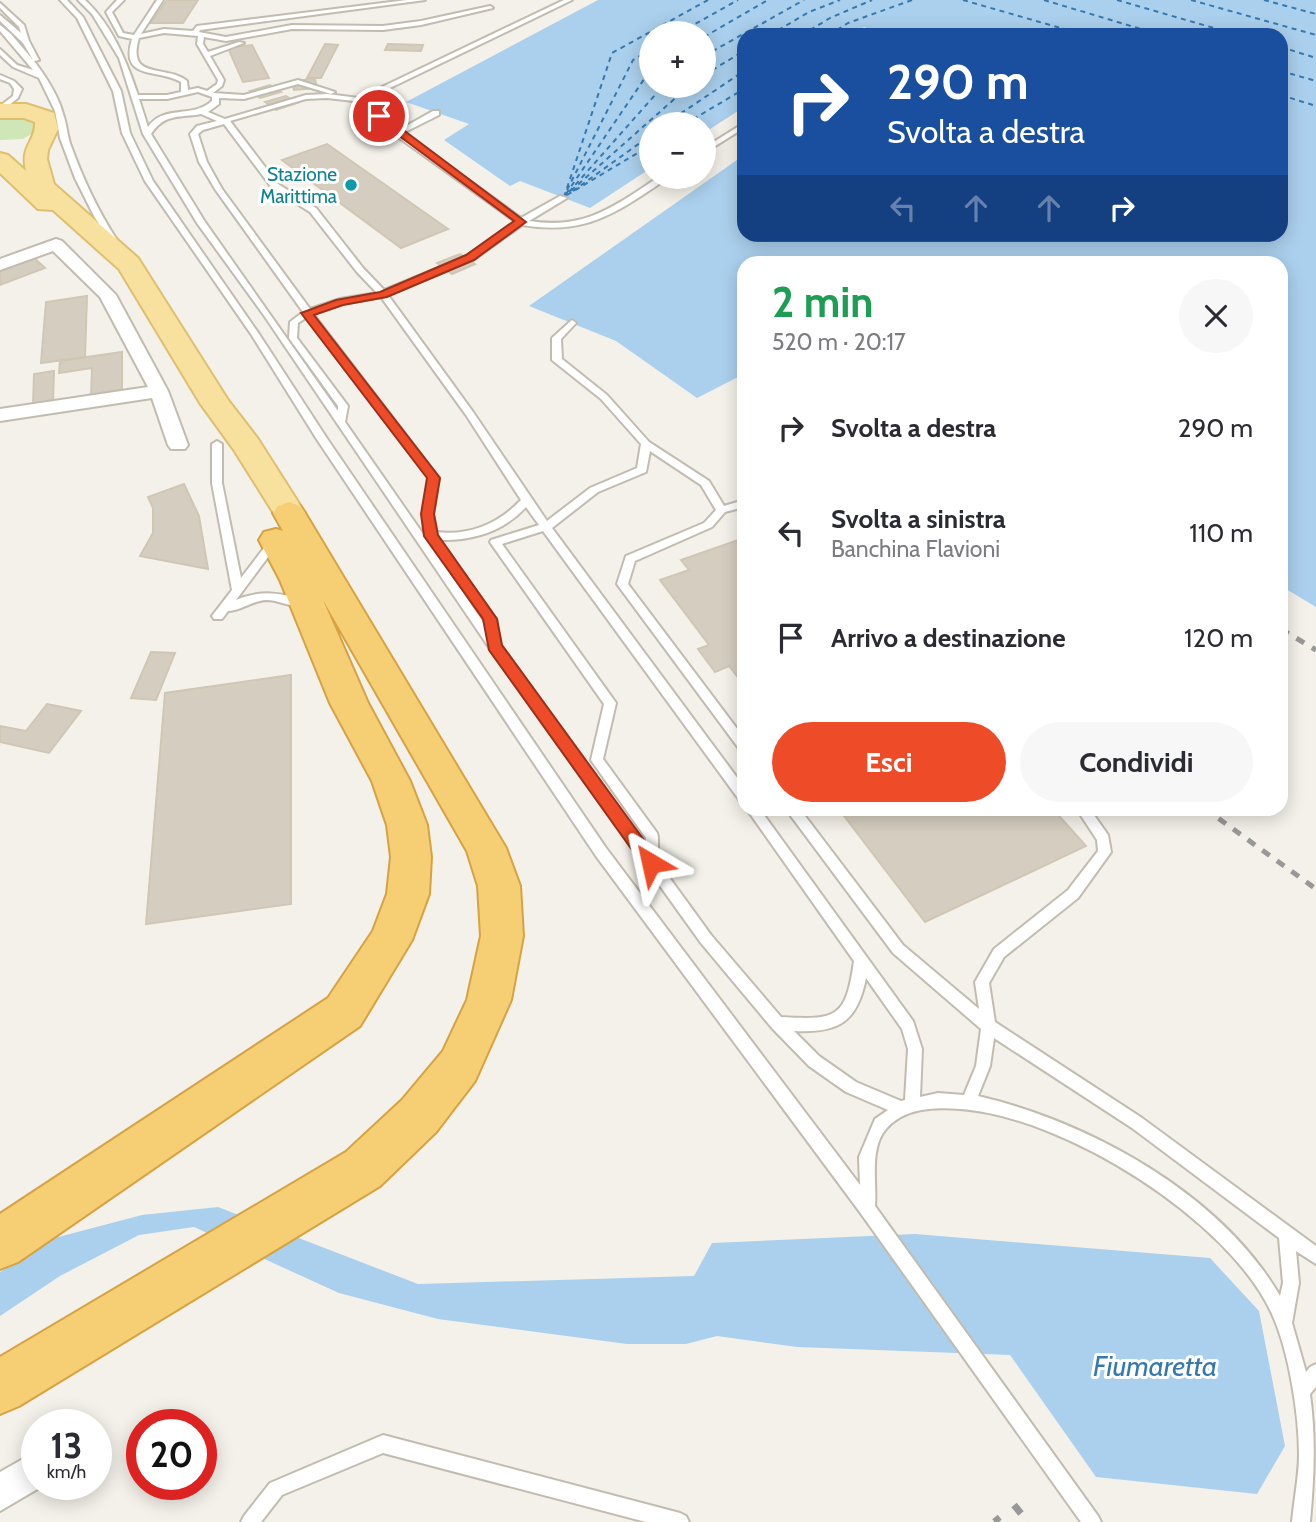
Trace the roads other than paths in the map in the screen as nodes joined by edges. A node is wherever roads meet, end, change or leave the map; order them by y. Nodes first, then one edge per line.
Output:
1 (63, 0) edge
2 (81, 0) edge
3 (121, 0) edge
4 (160, 0) edge
5 (422, 0) edge
6 (569, 0) edge
7 (0, 5) edge
8 (490, 8) dead end
9 (0, 17) edge
10 (0, 27) edge
11 (275, 32) junction
12 (198, 35) junction
13 (135, 37) junction
14 (0, 39) edge
15 (26, 42) junction
16 (0, 51) edge
17 (206, 55) junction
18 (38, 75) junction
19 (0, 77) edge
20 (43, 84) junction
21 (184, 91) junction
22 (212, 94) junction
23 (136, 97) junction
24 (167, 97) junction
25 (360, 100) junction
26 (0, 111) edge
27 (202, 112) junction
28 (436, 113) dead end
29 (171, 114) junction
30 (227, 122) junction
31 (45, 126) junction
32 (737, 130) edge
33 (398, 133) junction
34 (148, 134) junction
35 (716, 143) edge
36 (0, 146) edge
37 (0, 160) edge
38 (645, 189) edge
39 (564, 198) dead end
40 (521, 222) junction
41 (129, 264) junction
42 (0, 265) edge
43 (383, 295) junction
44 (307, 313) junction
45 (572, 323) dead end
46 (159, 391) junction
47 (0, 415) edge
48 (341, 421) junction
49 (217, 444) junction
50 (646, 444) junction
51 (178, 445) dead end
52 (526, 499) junction
53 (737, 505) edge
54 (721, 510) junction
55 (547, 526) junction
56 (282, 527) junction
57 (417, 533) junction
58 (431, 536) junction
59 (238, 592) junction
60 (308, 607) junction
61 (494, 646) junction
62 (737, 738) edge
63 (737, 787) edge
64 (758, 816) edge
65 (797, 816) edge
66 (1087, 816) edge
67 (651, 863) junction
68 (861, 958) junction
69 (777, 1023) junction
70 (988, 1026) junction
71 (969, 1101) junction
72 (906, 1105) junction
73 (868, 1209) junction
74 (1286, 1233) junction
75 (0, 1244) edge
76 (1316, 1256) edge
77 (1284, 1325) junction
78 (1316, 1373) edge
79 (0, 1387) edge
80 (1300, 1393) junction
81 (1058, 1476) joint
82 (21, 1479) edge
83 (0, 1493) edge
84 (250, 1522) edge
85 (680, 1522) edge
86 (1092, 1522) edge
87 (1301, 1522) edge

1 - 73 lane
2 - 23 lane
3 - 13 lane
4 - 13 lane
5 - 12 lane
6 - 25 lane
7 - 15 lane
8 - 11 lane
9 - 15 lane
10 - 18 lane
11 - 12 lane
11 - 17 lane
12 - 13 lane
12 - 17 lane
13 - 21 lane
14 - 18 lane
15 - 18 lane
16 - 18 lane
17 - 22 lane
18 - 20 lane
19 - 26 lane
20 - 31 lane
20 - 41 lane
21 - 22 lane
21 - 24 lane
22 - 25 lane
22 - 27 lane
23 - 24 lane
23 - 34 lane
24 - 29 lane
25 - 30 lane
25 - 33 lane
26 - 31 main road
27 - 29 lane
27 - 30 lane
28 - 33 lane
29 - 34 lane
30 - 43 lane
30 - 44 lane
31 - 36 main road
31 - 41 main road
32 - 35 lane
33 - 40 lane
34 - 48 lane
37 - 49 main road
38 - 40 lane
39 - 40 lane
40 - 43 lane
41 - 56 main road
42 - 46 street
43 - 44 lane
43 - 52 lane
44 - 48 lane
44 - 58 lane
45 - 50 lane
46 - 47 street
46 - 51 street
48 - 57 lane
49 - 56 main road
49 - 59 lane
50 - 54 lane
50 - 55 lane
52 - 55 lane
52 - 58 lane
53 - 54 lane
54 - 62 lane
55 - 63 lane
55 - 67 lane
56 - 59 lane
56 - 60 highway
56 - 79 highway
57 - 58 lane
57 - 61 lane
58 - 61 lane
59 - 60 lane
60 - 75 highway
61 - 67 lane
64 - 68 lane
65 - 70 lane
66 - 70 lane
67 - 69 lane
68 - 69 lane
68 - 72 lane
69 - 72 lane
70 - 71 lane
70 - 74 lane
71 - 72 lane
71 - 77 lane
72 - 73 lane
73 - 81 lane
74 - 76 lane
74 - 77 lane
77 - 80 lane
78 - 80 lane
80 - 87 lane
81 - 86 lane
82 - 83 street
84 - 85 lane

